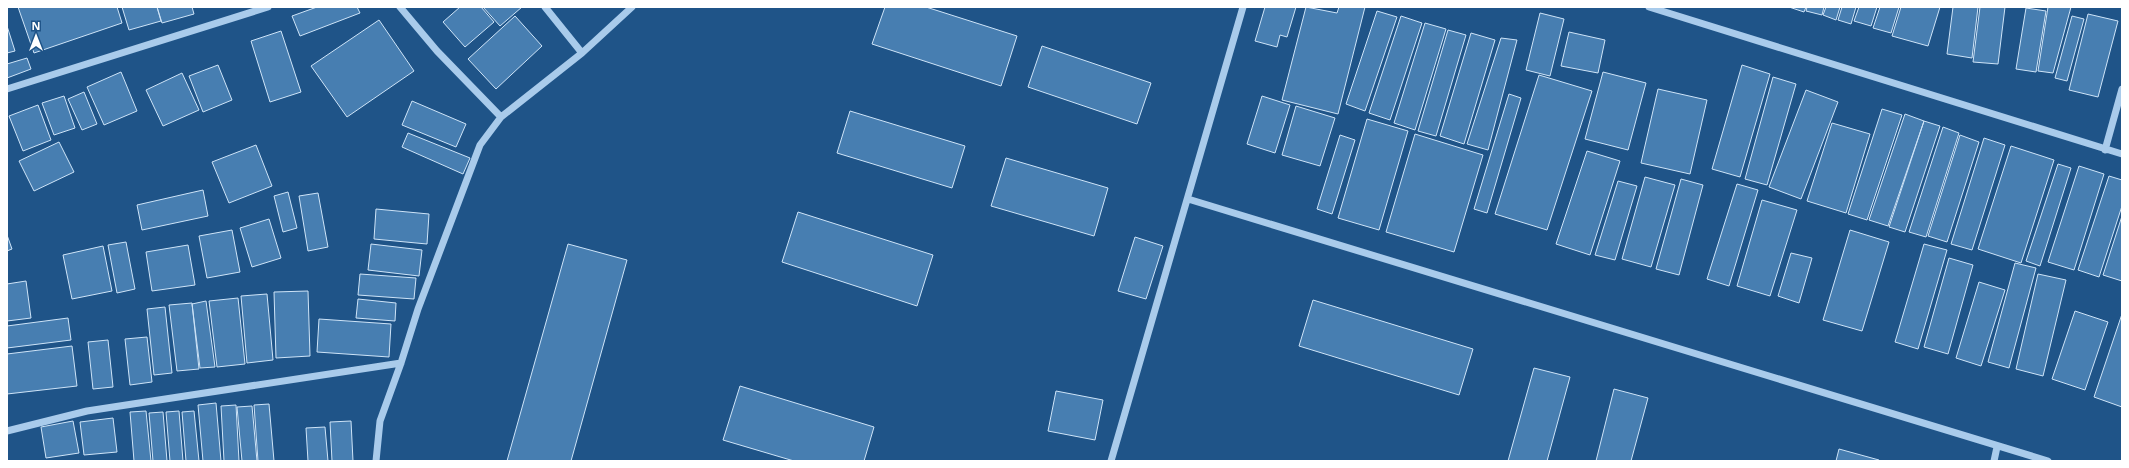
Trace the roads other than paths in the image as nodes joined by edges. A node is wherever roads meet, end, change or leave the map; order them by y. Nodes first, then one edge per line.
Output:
1 (268, 7) edge
2 (400, 7) edge
3 (545, 7) edge
4 (632, 7) edge
5 (1243, 7) edge
6 (1649, 7) edge
7 (582, 53) junction
8 (7, 89) edge
9 (2122, 89) edge
10 (501, 117) junction
11 (2105, 150) junction
12 (2122, 154) edge
13 (1188, 200) junction
14 (401, 364) junction
15 (7, 431) edge
16 (1997, 447) junction
17 (376, 461) edge
18 (1111, 461) edge
19 (1994, 461) edge
20 (2048, 461) edge

1 - 8 street
2 - 10 street
3 - 7 street
4 - 7 street
5 - 13 street
6 - 11 street
7 - 10 street
9 - 11 street
10 - 14 street
11 - 12 street
13 - 16 street
13 - 18 street
14 - 15 street
14 - 17 street
16 - 19 street
16 - 20 street

